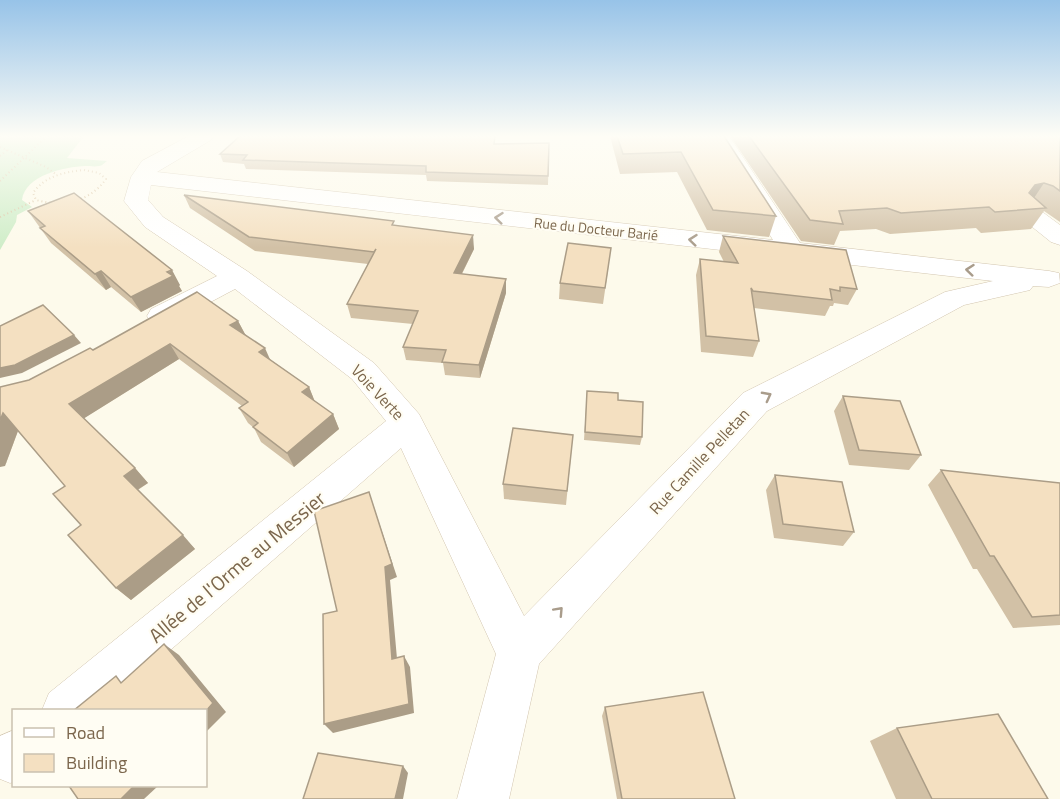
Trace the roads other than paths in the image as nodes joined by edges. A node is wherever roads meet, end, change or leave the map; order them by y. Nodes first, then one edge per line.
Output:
1 (145, 173) edge
2 (743, 173) edge
3 (142, 177) junction
4 (1029, 213) edge
5 (1060, 237) edge
6 (792, 250) junction
7 (237, 277) junction
8 (1055, 278) edge
9 (134, 331) edge
10 (407, 423) junction
11 (519, 653) junction
12 (68, 709) edge
13 (483, 799) edge

1 - 3 street
2 - 6 street
6 -> 3 street, Rue du Docteur Barié
3 - 7 street, Voie Verte
4 - 5 street
8 -> 6 street, Rue du Docteur Barié
7 - 9 street
7 - 10 street, Voie Verte
11 -> 8 street, Rue Camille Pelletan
10 - 11 street, Voie Verte
10 - 12 street, Allée de l'Orme au Messier
11 - 13 street, Rue Camille Pelletan

